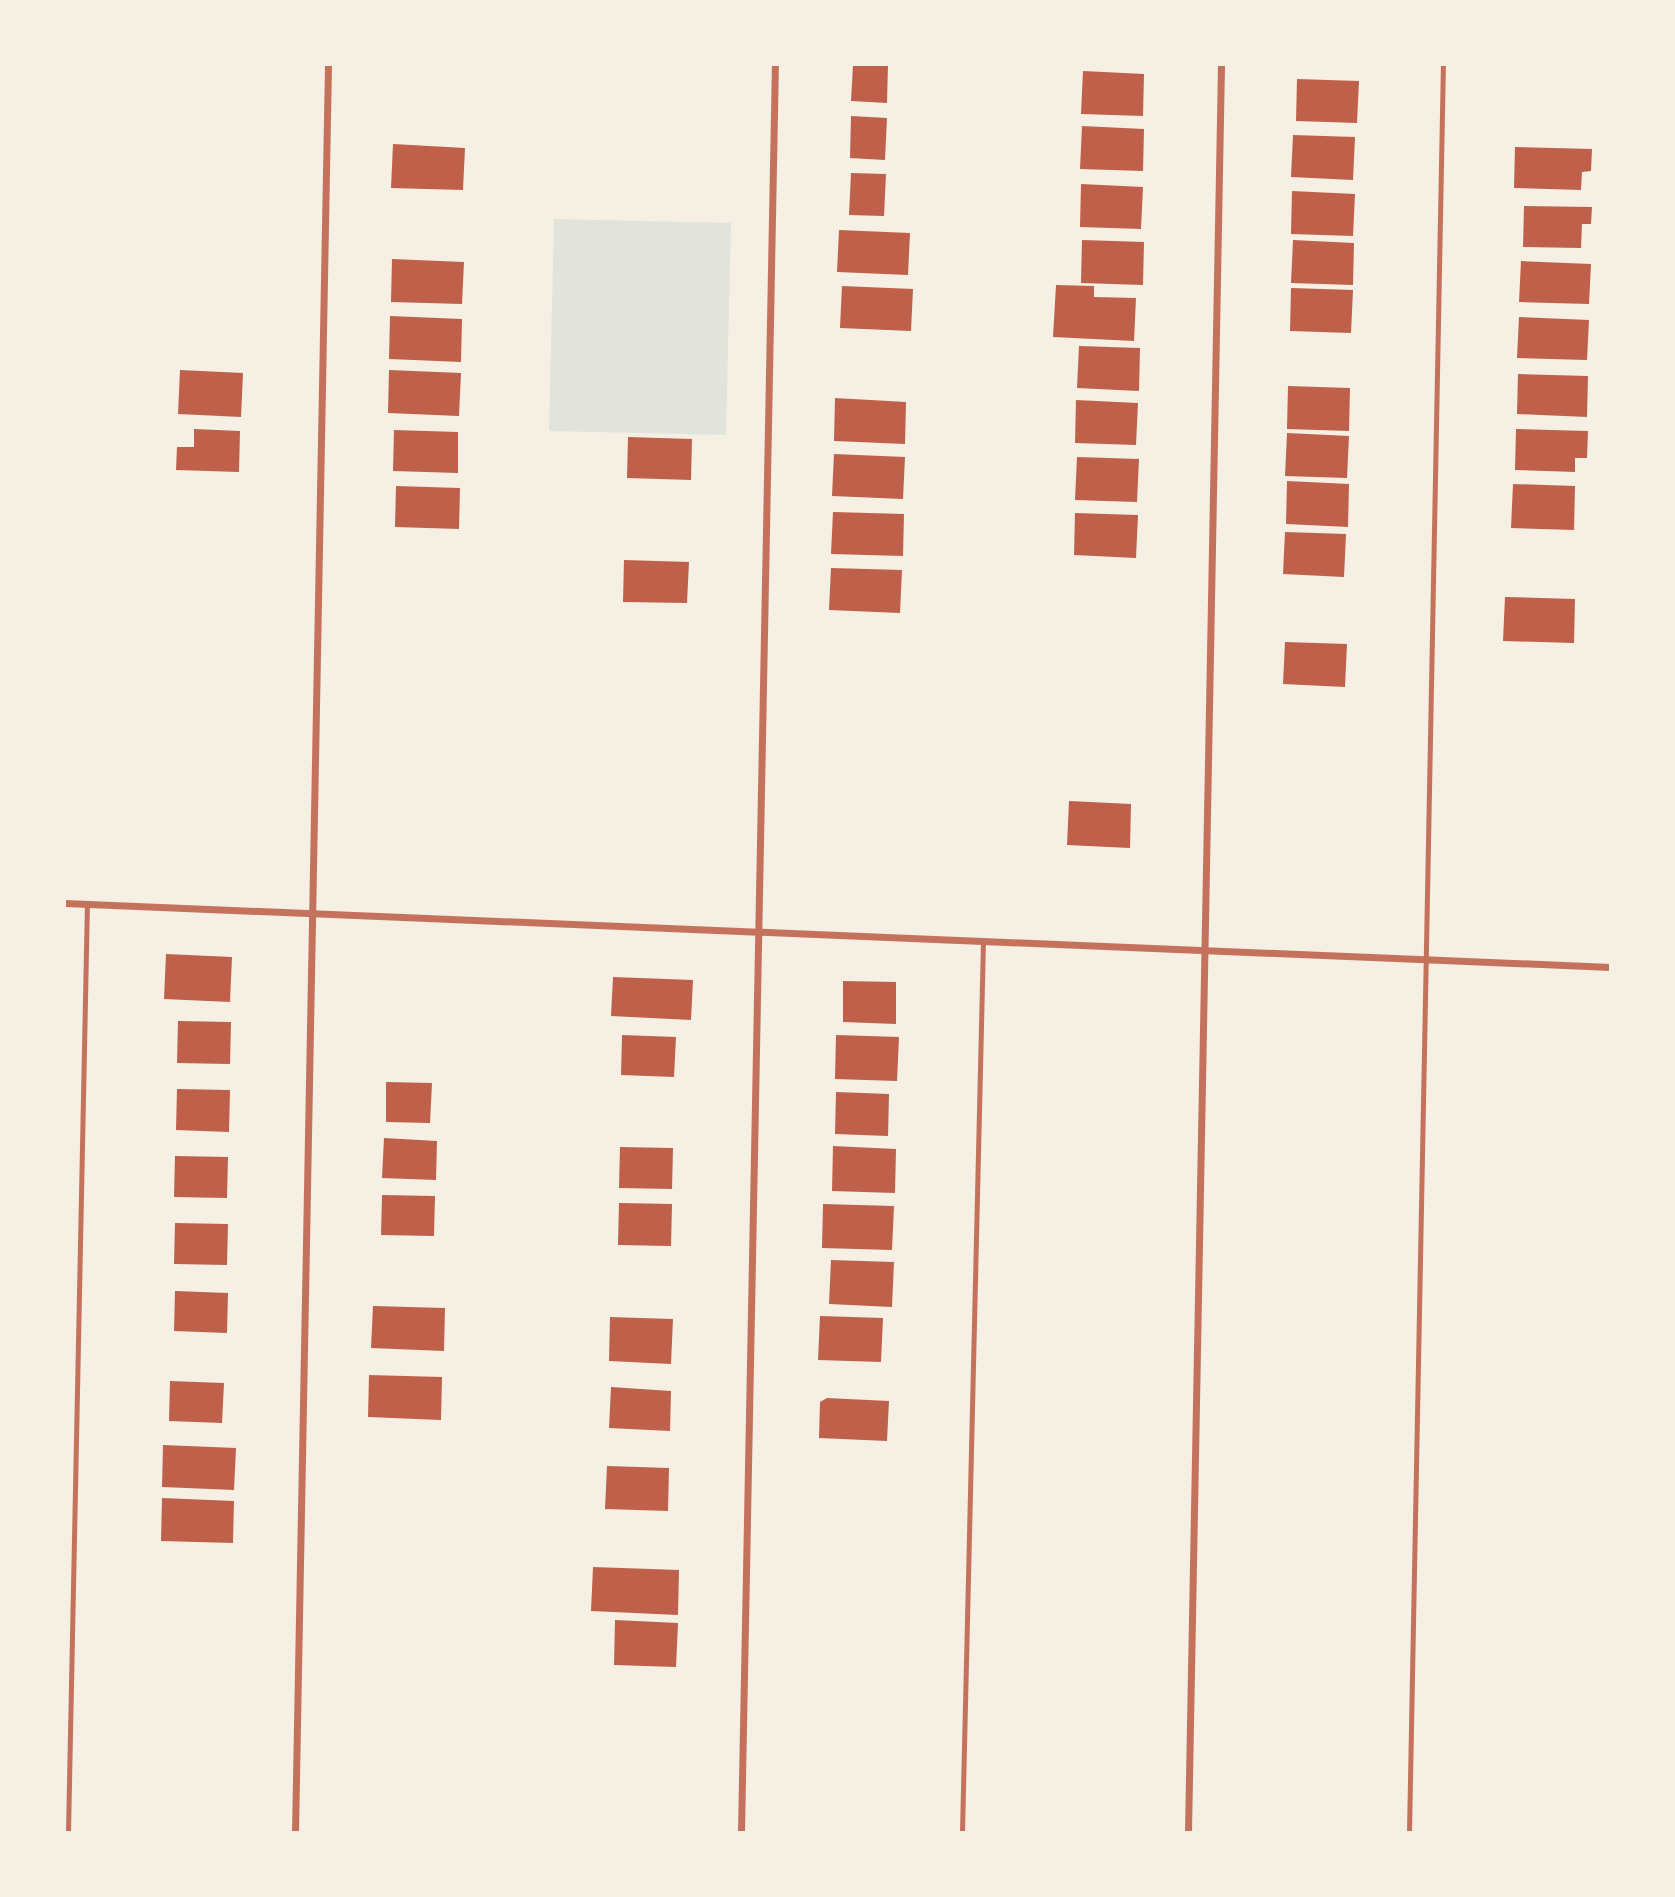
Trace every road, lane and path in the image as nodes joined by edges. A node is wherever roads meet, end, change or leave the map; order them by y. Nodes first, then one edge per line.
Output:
1 (328, 65) edge
2 (775, 65) edge
3 (1221, 65) edge
4 (1443, 65) edge
5 (65, 903) edge
6 (87, 904) junction
7 (310, 914) junction
8 (759, 932) junction
9 (983, 942) junction
10 (1203, 951) junction
11 (1424, 960) junction
12 (1610, 967) edge
13 (68, 1832) edge
14 (295, 1832) edge
15 (741, 1832) edge
16 (962, 1832) edge
17 (1188, 1832) edge
18 (1409, 1832) edge

1 - 7 street
2 - 8 street
3 - 10 street
4 - 11 lane
5 - 6 street
6 - 7 street
6 - 13 lane
7 - 8 street
7 - 14 street
8 - 9 street
8 - 15 street
9 - 10 street
9 - 16 lane
10 - 11 street
10 - 17 street
11 - 12 street
11 - 18 lane

